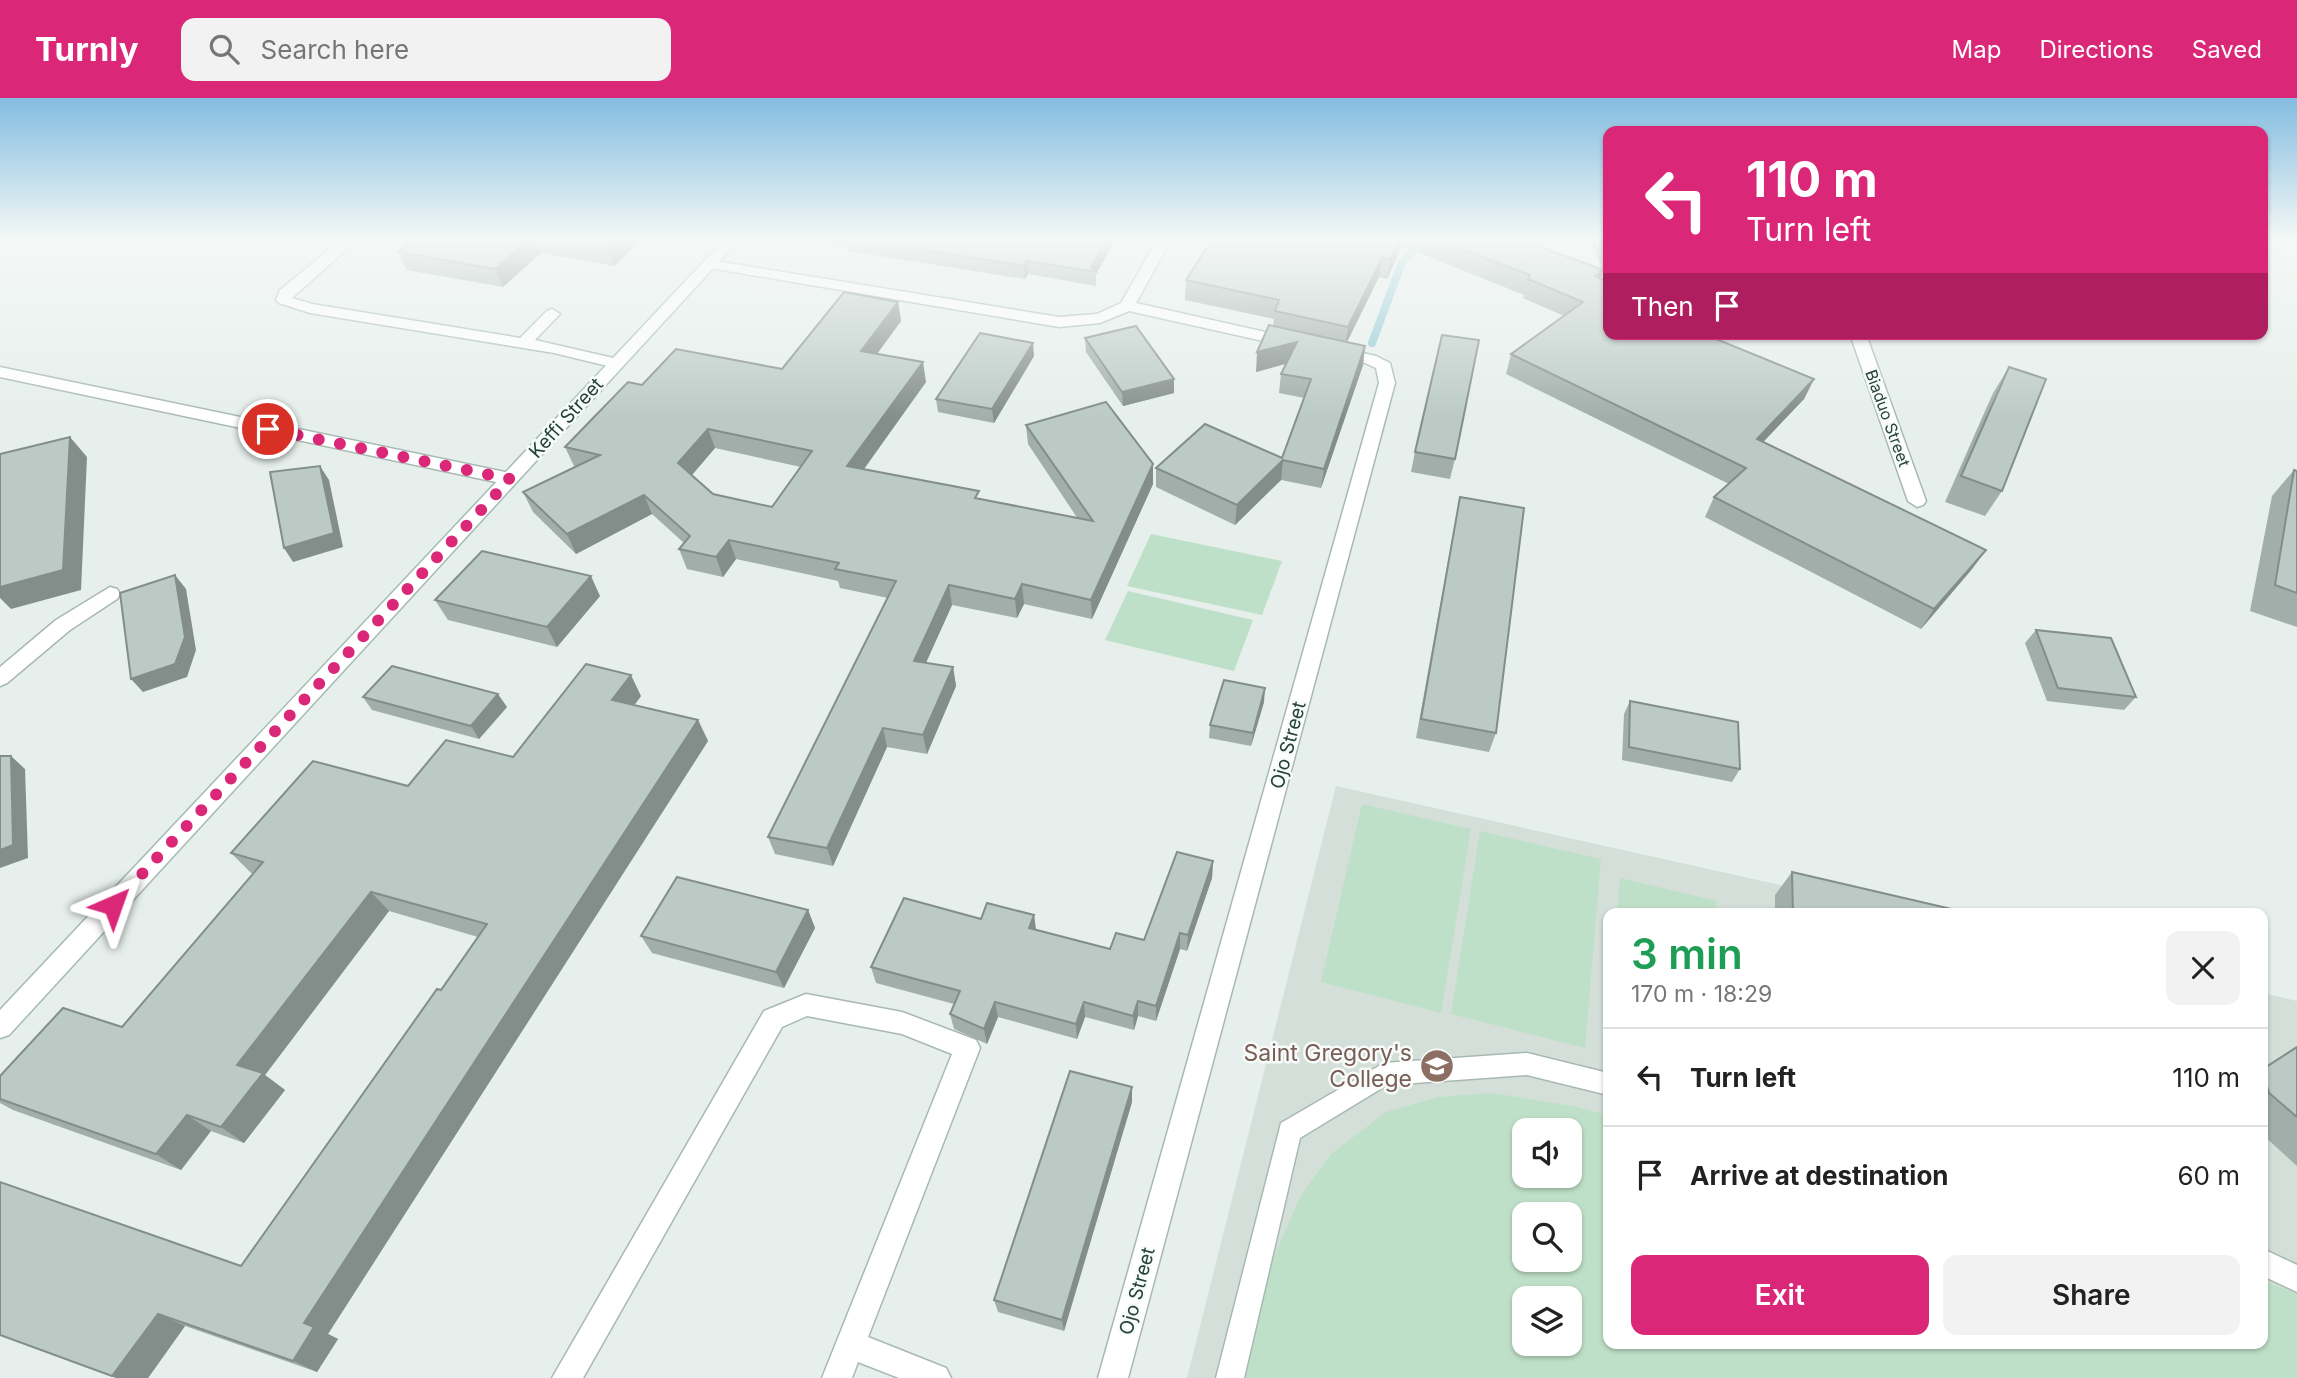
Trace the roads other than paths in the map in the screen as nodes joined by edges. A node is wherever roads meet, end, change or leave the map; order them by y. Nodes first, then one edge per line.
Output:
1 (284, 300) edge
2 (676, 300) edge
3 (925, 300) edge
4 (1131, 300) edge
5 (1127, 306) junction
6 (552, 314) dead end
7 (1860, 340) edge
8 (524, 342) junction
9 (616, 363) junction
10 (0, 372) edge
11 (510, 479) junction
12 (1917, 501) dead end
13 (110, 594) dead end
14 (0, 678) edge
15 (0, 1027) edge
16 (1603, 1083) edge
17 (2268, 1264) edge
18 (2297, 1279) edge
19 (852, 1345) junction
20 (567, 1378) edge
21 (837, 1378) edge
22 (936, 1378) edge
23 (1113, 1378) edge
24 (1230, 1378) edge

1 - 8 street
2 - 9 street, Keffi Street
3 - 5 street
4 - 5 street
5 - 23 street, Ojo Street
6 - 8 street
7 - 12 street, Biaduo Street
8 - 9 street
9 - 11 street, Keffi Street
10 - 11 street
11 - 15 street, Keffi Street
13 - 14 street
16 - 24 lane
17 - 18 lane
19 - 20 street
19 - 21 street
19 - 22 street

